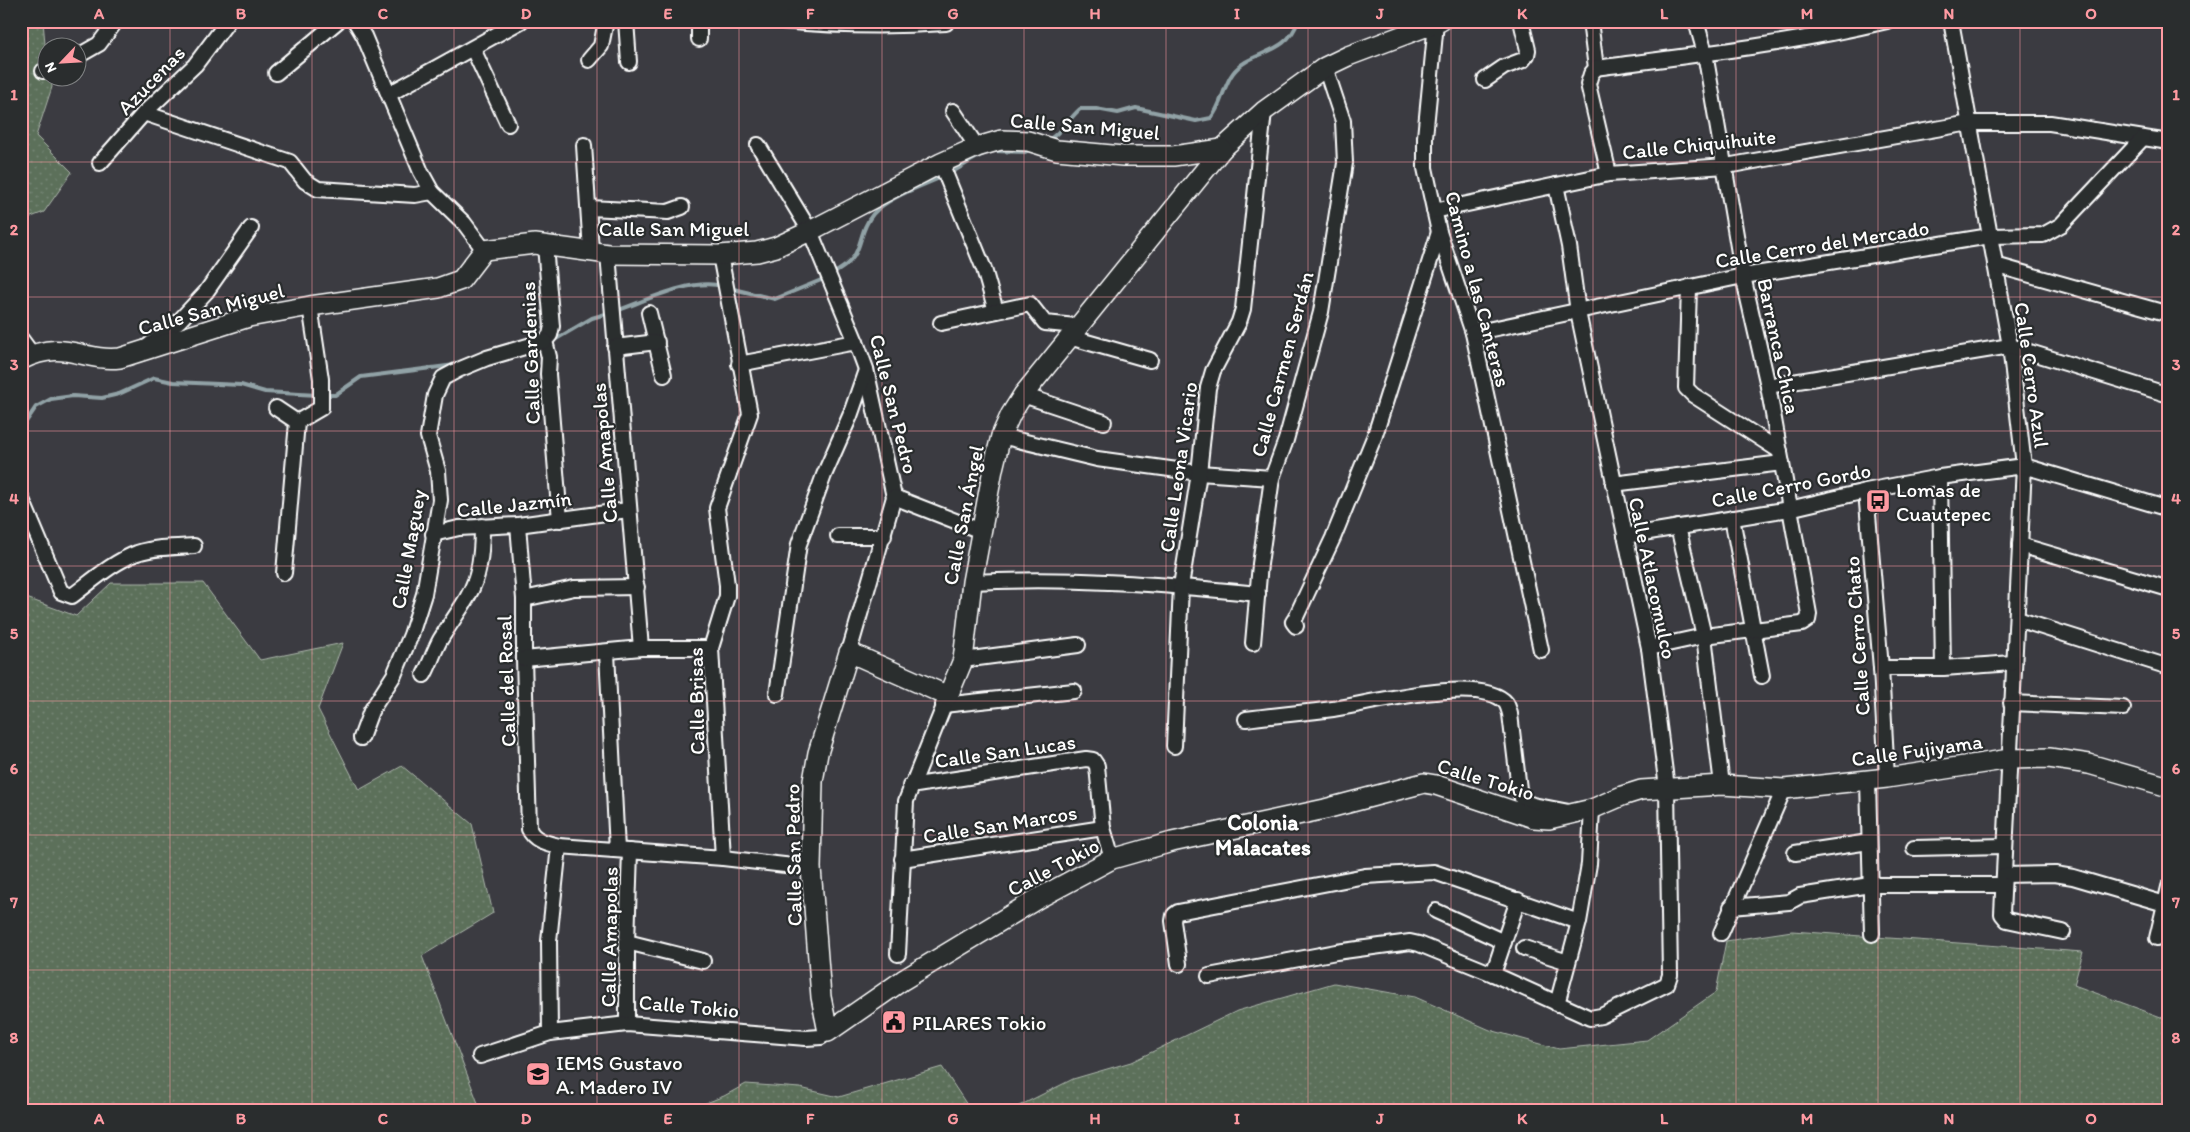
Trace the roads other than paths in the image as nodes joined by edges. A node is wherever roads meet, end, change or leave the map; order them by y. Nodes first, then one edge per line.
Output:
1 (116, 21) edge
2 (228, 21) edge
3 (338, 21) edge
4 (355, 21) edge
5 (520, 21) edge
6 (606, 21) edge
7 (626, 21) edge
8 (699, 21) edge
9 (781, 21) edge
10 (1521, 21) edge
11 (1590, 21) edge
12 (1696, 21) edge
13 (1888, 21) edge
14 (1951, 21) edge
15 (946, 22) edge
16 (1439, 22) edge
17 (864, 24) edge
18 (699, 39) dead end
19 (473, 49) junction
20 (88, 50) edge
21 (1705, 53) junction
22 (589, 60) dead end
23 (629, 62) dead end
24 (1326, 67) junction
25 (1596, 68) junction
26 (276, 74) dead end
27 (1484, 80) dead end
28 (389, 94) junction
29 (953, 111) dead end
30 (1264, 111) junction
31 (144, 114) junction
32 (508, 124) dead end
33 (1970, 124) junction
34 (2143, 138) junction
35 (2169, 142) edge
36 (584, 145) dead end
37 (758, 145) dead end
38 (977, 147) junction
39 (1222, 148) junction
40 (100, 164) dead end
41 (942, 165) junction
42 (1726, 166) junction
43 (1609, 174) junction
44 (1556, 185) junction
45 (432, 192) junction
46 (682, 207) dead end
47 (590, 208) junction
48 (1434, 211) junction
49 (252, 228) dead end
50 (810, 231) junction
51 (1439, 232) junction
52 (1990, 236) junction
53 (545, 246) junction
54 (484, 250) junction
55 (600, 253) junction
56 (720, 255) junction
57 (1995, 265) junction
58 (1743, 276) junction
59 (1689, 287) junction
60 (310, 306) junction
61 (996, 310) junction
62 (1578, 312) junction
63 (649, 313) dead end
64 (2169, 314) edge
65 (941, 323) dead end
66 (1073, 332) junction
67 (1473, 333) junction
68 (21, 339) edge
69 (657, 342) junction
70 (856, 342) junction
71 (546, 346) junction
72 (2010, 346) junction
73 (615, 348) junction
74 (140, 352) junction
75 (27, 357) edge
76 (1150, 360) dead end
77 (739, 364) junction
78 (866, 369) junction
79 (664, 375) dead end
80 (1768, 386) junction
81 (1023, 394) junction
82 (2169, 395) edge
83 (276, 408) dead end
84 (297, 422) junction
85 (1104, 422) dead end
86 (1002, 436) junction
87 (1781, 457) junction
88 (2024, 466) junction
89 (1199, 473) junction
90 (1940, 477) junction
91 (1272, 478) junction
92 (1613, 484) junction
93 (1866, 490) junction
94 (894, 497) junction
95 (21, 498) edge
96 (1789, 509) junction
97 (2169, 509) edge
98 (628, 510) junction
99 (1732, 518) junction
100 (560, 520) junction
101 (518, 525) junction
102 (482, 526) junction
103 (1678, 527) junction
104 (981, 531) junction
105 (433, 534) junction
106 (838, 536) dead end
107 (884, 536) junction
108 (1624, 536) junction
109 (2020, 545) junction
110 (194, 546) dead end
111 (284, 573) dead end
112 (972, 582) junction
113 (1181, 586) junction
114 (637, 588) junction
115 (2169, 589) edge
116 (1258, 594) junction
117 (524, 599) junction
118 (2017, 618) junction
119 (1296, 626) dead end
120 (1755, 628) junction
121 (1704, 636) junction
122 (1253, 643) dead end
123 (1078, 645) dead end
124 (642, 648) junction
125 (711, 648) junction
126 (1649, 648) junction
127 (1541, 650) dead end
128 (849, 652) junction
129 (607, 653) junction
130 (524, 659) junction
131 (963, 660) junction
132 (2014, 663) junction
133 (2169, 667) edge
134 (1881, 668) junction
135 (1943, 668) junction
136 (424, 675) dead end
137 (1762, 676) dead end
138 (1074, 691) dead end
139 (777, 694) dead end
140 (946, 700) junction
141 (2011, 703) junction
142 (2123, 708) dead end
143 (1246, 719) dead end
144 (361, 738) dead end
145 (1174, 746) dead end
146 (2010, 759) junction
147 (1878, 779) junction
148 (1722, 785) junction
149 (910, 786) junction
150 (2169, 787) edge
151 (1667, 788) junction
152 (1784, 789) junction
153 (1592, 809) junction
154 (1572, 813) junction
155 (1103, 828) junction
156 (1869, 842) junction
157 (559, 846) junction
158 (2005, 846) junction
159 (1914, 848) dead end
160 (624, 850) junction
161 (1796, 854) dead end
162 (723, 858) junction
163 (902, 859) junction
164 (1112, 859) junction
165 (811, 868) junction
166 (2003, 880) junction
167 (1870, 885) junction
168 (2169, 887) edge
169 (1518, 900) junction
170 (2165, 904) junction
171 (1731, 907) junction
172 (1436, 910) dead end
173 (1579, 922) junction
174 (2063, 932) dead end
175 (1721, 933) dead end
176 (1872, 934) dead end
177 (2157, 938) dead end
178 (627, 942) junction
179 (1504, 942) junction
180 (1524, 948) dead end
181 (898, 954) dead end
182 (703, 961) dead end
183 (1568, 962) junction
184 (1179, 964) dead end
185 (1493, 974) junction
186 (1209, 976) dead end
187 (1557, 1004) junction
188 (627, 1024) junction
189 (828, 1032) junction
190 (550, 1033) junction
191 (480, 1056) dead end

1 - 20 street
2 - 31 street, Azucenas
3 - 26 street
4 - 28 street
5 - 19 street
6 - 22 street
7 - 23 street
8 - 18 street
9 - 17 street
10 - 27 street
11 - 25 street
12 - 21 street, Barranca Chica
13 - 21 street
14 - 33 street, Calle Cerro Azul
15 - 17 street
16 - 24 street
16 - 48 street, Camino a las Canteras
19 - 28 street
19 - 32 street
21 - 25 street
21 - 42 street, Barranca Chica
24 - 30 street
24 - 91 street, Calle Carmen Serdán
25 - 43 street
28 - 45 street
29 - 38 street
30 - 39 street
30 - 89 street, Calle Leona Vicario
31 - 40 street, Azucenas
31 - 45 street
33 - 34 street, Calle Chiquihuite
33 - 42 street, Calle Chiquihuite
33 - 52 street, Calle Cerro Azul
34 - 35 street, Calle Chiquihuite
34 - 52 street, Calle Cerro del Mercado
36 - 47 street, Calle Amapolas
37 - 50 street, Calle San Pedro
38 - 39 street, Calle San Miguel
38 - 41 street, Calle San Miguel
39 - 66 street, Calle San Ángel
41 - 50 street, Calle San Miguel
41 - 61 street
42 - 43 street, Calle Chiquihuite
42 - 58 street, Barranca Chica
43 - 44 street, Calle Chiquihuite
44 - 48 street, Calle Chiquihuite
44 - 62 street, Calle Atlacomulco
45 - 54 street
46 - 47 street
47 - 55 street, Calle Amapolas
48 - 51 street, Camino a las Canteras
49 - 74 street
50 - 56 street, Calle San Miguel
50 - 70 street, Calle San Pedro
51 - 67 street, Camino a las Canteras
51 - 119 street
52 - 57 street, Calle Cerro Azul
52 - 58 street, Calle Cerro del Mercado
53 - 54 street, Calle San Miguel
53 - 55 street, Calle San Miguel
53 - 71 street, Calle Gardenias
54 - 60 street, Calle San Miguel
55 - 56 street, Calle San Miguel
55 - 73 street, Calle Amapolas
56 - 77 street, Calle Brisas
57 - 64 street
57 - 72 street, Calle Cerro Azul
58 - 59 street, Calle Cerro del Mercado
58 - 80 street, Barranca Chica
59 - 62 street, Calle Cerro del Mercado
59 - 87 street
60 - 74 street, Calle San Miguel
60 - 84 street
61 - 65 street
61 - 66 street
62 - 67 street, Calle Cerro del Mercado
62 - 92 street, Calle Atlacomulco
63 - 69 street
66 - 76 street
66 - 81 street, Calle San Ángel
67 - 127 street, Camino a las Canteras
68 - 75 street
69 - 73 street
69 - 79 street
70 - 77 street
70 - 78 street, Calle San Pedro
71 - 100 street, Calle Gardenias
71 - 105 street, Calle Maguey
72 - 80 street
72 - 82 street
72 - 88 street, Calle Cerro Azul
73 - 98 street, Calle Amapolas
74 - 75 street, Calle San Miguel
77 - 125 street, Calle Brisas
78 - 94 street, Calle San Pedro
78 - 139 street
80 - 87 street, Barranca Chica
81 - 85 street
81 - 86 street, Calle San Ángel
83 - 84 street
84 - 111 street
86 - 89 street
86 - 104 street, Calle San Ángel
87 - 92 street
87 - 96 street, Barranca Chica
88 - 90 street, Calle Cerro Gordo
88 - 97 street, Calle Cerro Gordo
88 - 109 street, Calle Cerro Azul
89 - 91 street
89 - 113 street, Calle Leona Vicario
90 - 93 street, Calle Cerro Gordo
90 - 135 street
91 - 116 street, Calle Carmen Serdán
92 - 108 street, Calle Atlacomulco
93 - 96 street, Calle Cerro Gordo
93 - 134 street, Calle Cerro Chato
94 - 104 street
94 - 107 street, Calle San Pedro
95 - 110 street
96 - 99 street, Calle Cerro Gordo
96 - 120 street, Barranca Chica
98 - 100 street, Calle Jazmín
98 - 114 street, Calle Amapolas
99 - 103 street, Calle Cerro Gordo
99 - 120 street
100 - 101 street, Calle Jazmín
101 - 102 street, Calle Jazmín
101 - 117 street, Calle del Rosal
102 - 105 street, Calle Jazmín
102 - 136 street
103 - 108 street, Calle Cerro Gordo
103 - 121 street
104 - 112 street, Calle San Ángel
105 - 144 street, Calle Maguey
106 - 107 street
107 - 128 street, Calle San Pedro
108 - 126 street, Calle Atlacomulco
109 - 115 street
109 - 118 street, Calle Cerro Azul
112 - 113 street
112 - 131 street, Calle San Ángel
113 - 116 street
113 - 145 street, Calle Leona Vicario
114 - 117 street
114 - 124 street, Calle Amapolas
116 - 122 street, Calle Carmen Serdán
117 - 130 street, Calle del Rosal
118 - 132 street, Calle Cerro Azul
118 - 133 street
120 - 121 street
120 - 137 street
121 - 126 street
121 - 148 street
123 - 131 street
124 - 125 street
124 - 129 street
125 - 162 street, Calle Brisas
126 - 151 street, Calle Atlacomulco
128 - 140 street
128 - 165 street, Calle San Pedro
129 - 130 street
129 - 160 street, Calle Amapolas
130 - 157 street, Calle del Rosal
131 - 140 street, Calle San Ángel
132 - 135 street
132 - 141 street, Calle Cerro Azul
134 - 135 street
134 - 147 street, Calle Cerro Chato
138 - 140 street
140 - 149 street, Calle San Ángel
141 - 142 street
141 - 146 street, Calle Cerro Azul
143 - 154 street
146 - 147 street, Calle Fujiyama
146 - 150 street, Calle Fujiyama
146 - 158 street, Calle Cerro Azul
147 - 152 street, Calle Fujiyama
147 - 156 street, Calle Cerro Chato
148 - 151 street, Calle Fujiyama
148 - 152 street, Calle Fujiyama
149 - 155 street, Calle San Lucas
149 - 163 street, Calle San Ángel
151 - 153 street, Calle Tokio
151 - 187 street, Calle Atlacomulco
152 - 171 street
153 - 154 street, Calle Tokio
153 - 173 street
154 - 164 street, Calle Tokio
155 - 163 street, Calle San Marcos
155 - 164 street, Calle San Lucas
156 - 161 street
156 - 167 street, Calle Cerro Chato
157 - 160 street
157 - 190 street
158 - 159 street
158 - 166 street, Calle Cerro Azul
160 - 162 street
160 - 178 street, Calle Amapolas
162 - 165 street
163 - 181 street, Calle San Ángel
164 - 189 street, Calle Tokio
165 - 189 street, Calle San Pedro
166 - 167 street
166 - 170 street
166 - 174 street, Calle Cerro Azul
167 - 171 street
167 - 176 street, Calle Cerro Chato
168 - 170 street
169 - 173 street
169 - 179 street
169 - 184 street
170 - 177 street
171 - 175 street
172 - 179 street
173 - 183 street
178 - 182 street
178 - 188 street, Calle Amapolas
179 - 185 street
180 - 183 street
183 - 187 street
185 - 186 street
185 - 187 street
188 - 189 street, Calle Tokio
188 - 190 street, Calle Tokio
190 - 191 street, Calle Tokio

